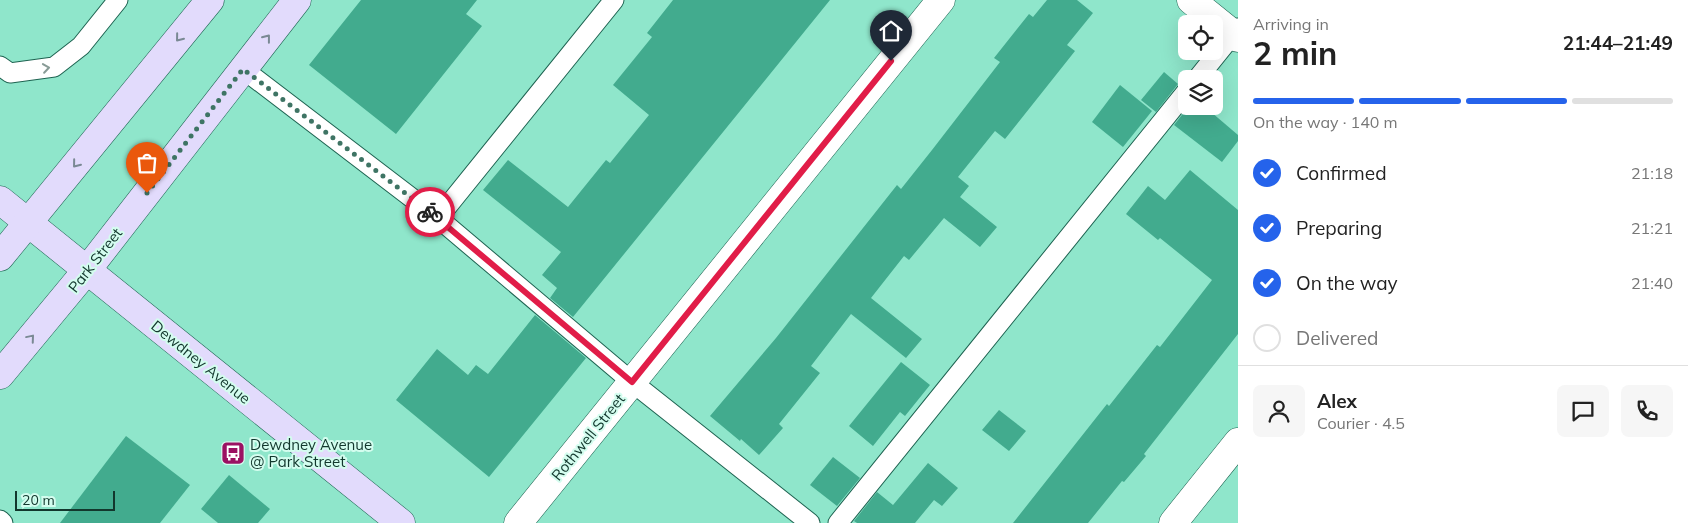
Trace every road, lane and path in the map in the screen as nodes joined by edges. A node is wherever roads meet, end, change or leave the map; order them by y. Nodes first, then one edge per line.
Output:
1 (118, 0) edge
2 (210, 0) edge
3 (297, 0) edge
4 (614, 0) edge
5 (941, 0) edge
6 (1191, 0) edge
7 (1236, 34) edge
8 (0, 66) edge
9 (243, 69) junction
10 (1205, 70) edge
11 (1178, 102) edge
12 (0, 200) edge
13 (438, 218) junction
14 (28, 223) junction
15 (0, 257) edge
16 (87, 270) junction
17 (0, 375) edge
18 (632, 382) junction
19 (1238, 442) edge
20 (0, 520) edge
21 (3, 523) edge
22 (402, 523) edge
23 (518, 523) edge
24 (810, 523) edge
25 (838, 523) edge
26 (1173, 523) edge

8 -> 1 lane
2 -> 14 main road
9 -> 3 main road, Park Street
4 - 13 lane
5 - 18 street, Rothwell Street
6 - 7 street
7 - 10 lane
9 - 13 lane
9 - 16 main road, Park Street
11 - 25 lane
12 - 14 main road, Dewdney Avenue
13 - 18 lane
14 - 15 main road
14 - 16 main road, Dewdney Avenue
17 -> 16 main road, Park Street
16 - 22 main road, Dewdney Avenue
18 - 23 street, Rothwell Street
18 - 24 lane
19 - 26 street
20 - 21 lane

